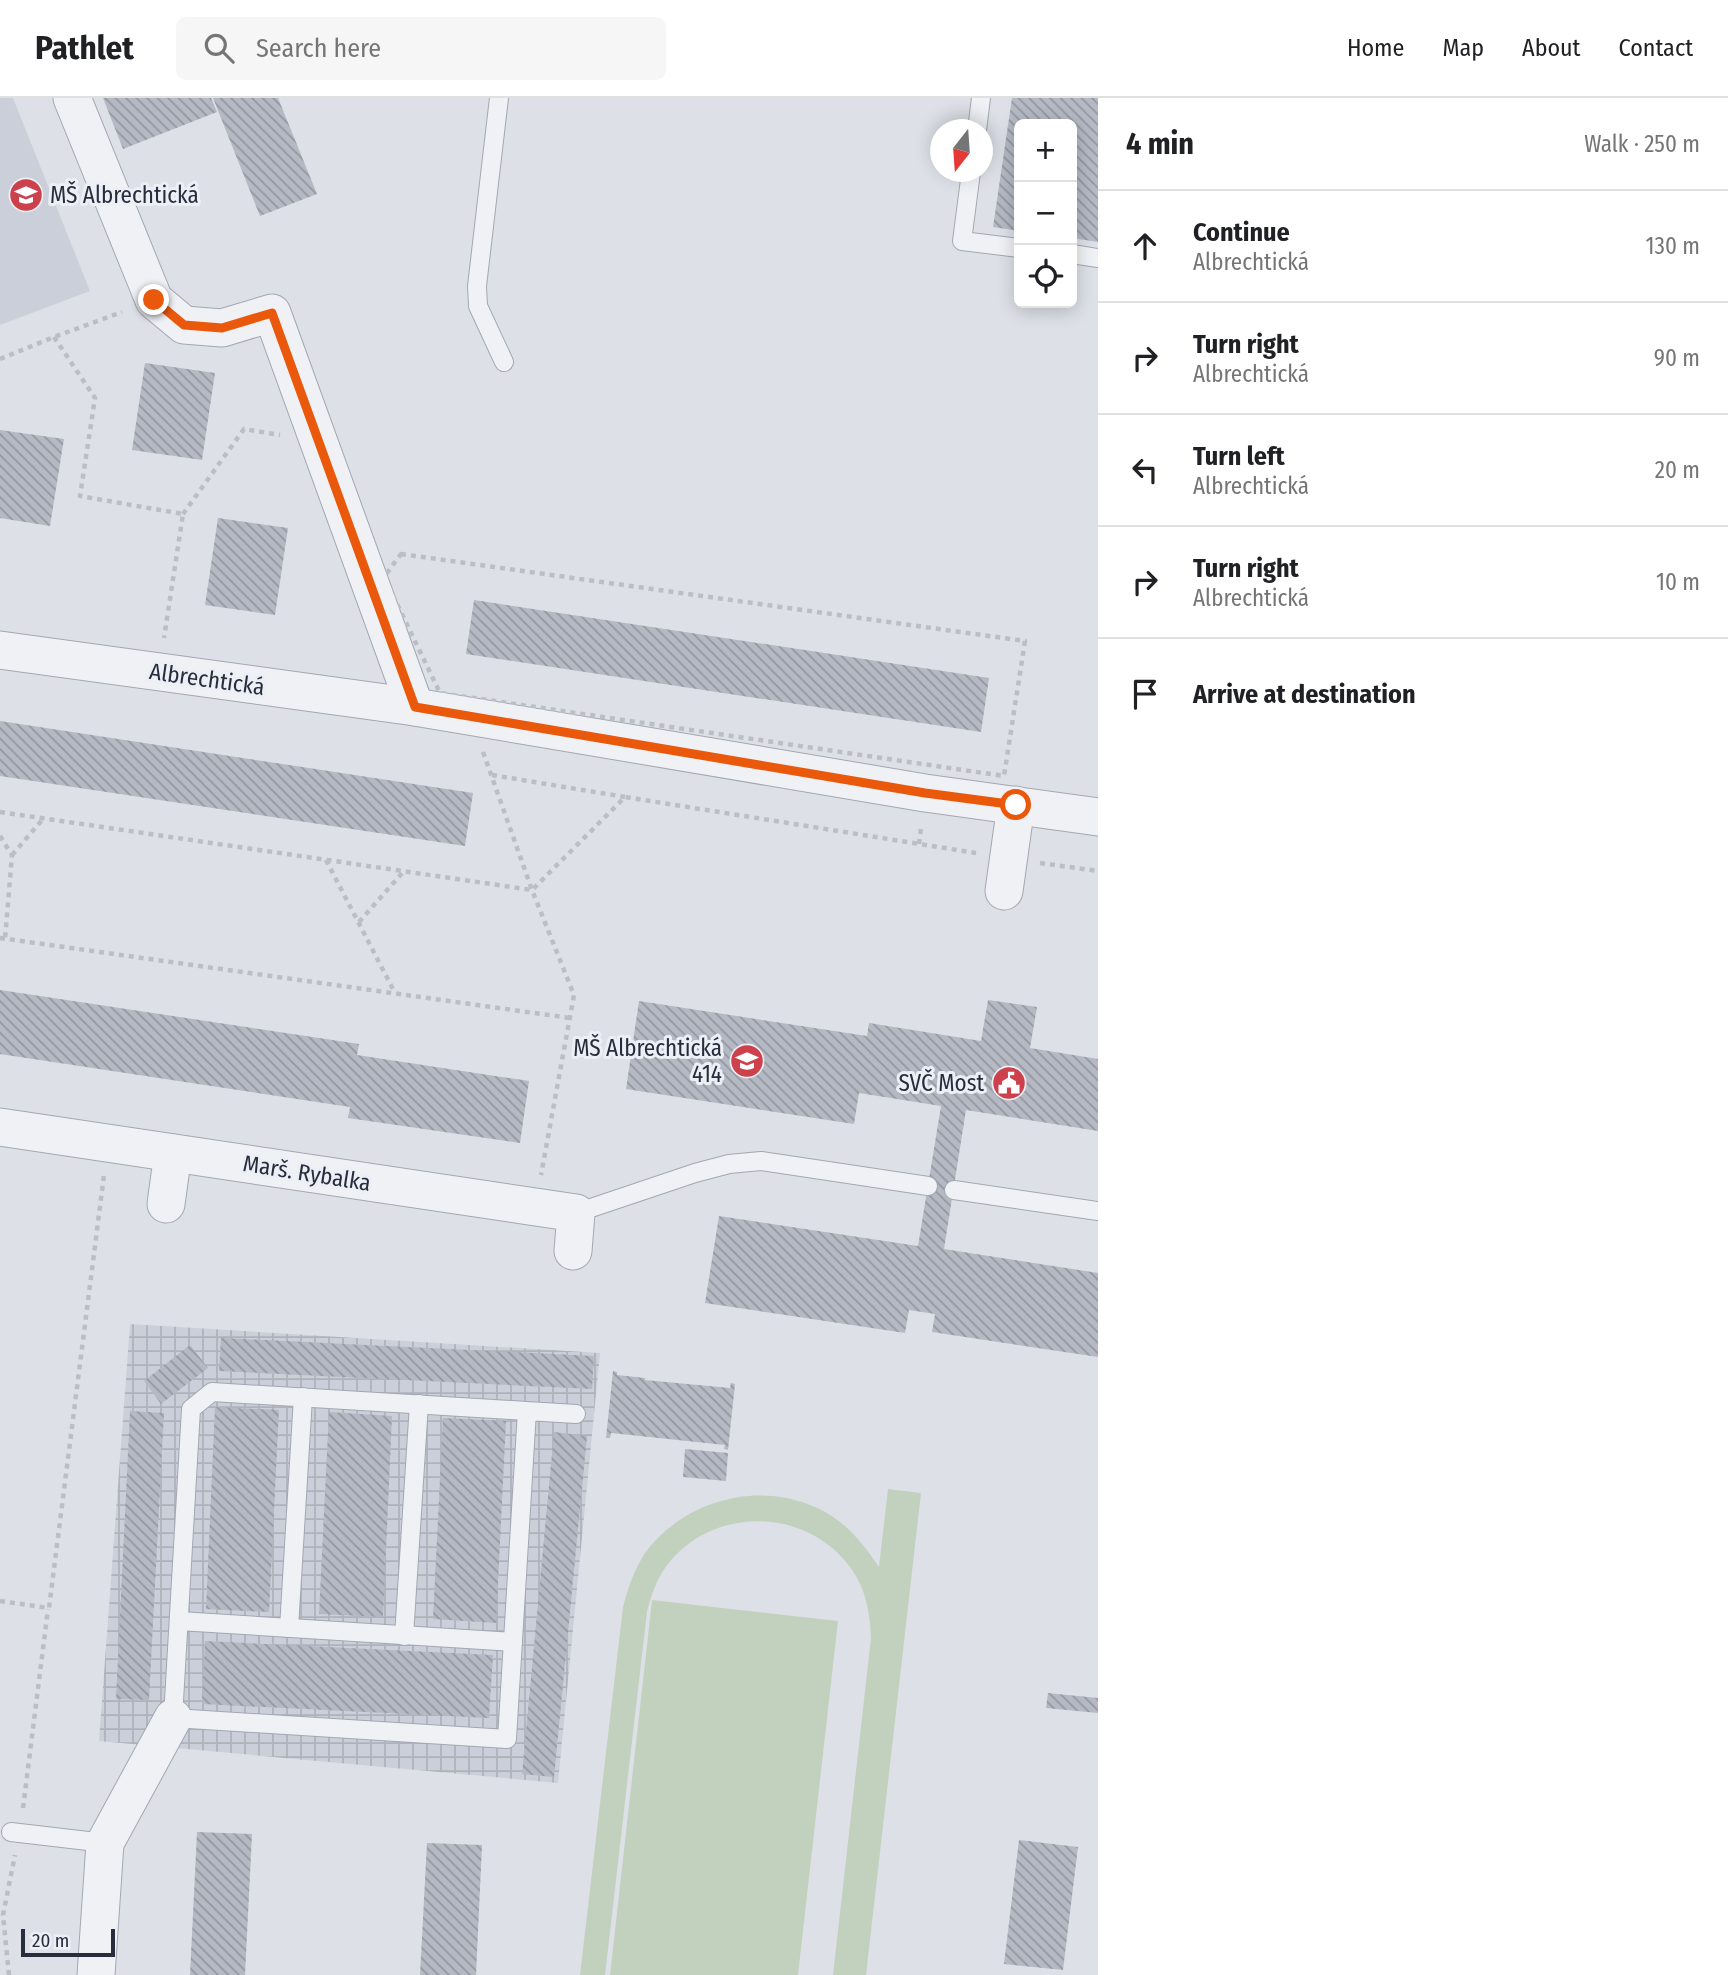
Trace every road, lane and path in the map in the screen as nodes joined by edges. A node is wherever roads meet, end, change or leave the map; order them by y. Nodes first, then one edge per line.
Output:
1 (72, 98) edge
2 (499, 98) edge
3 (981, 98) edge
4 (978, 119) edge
5 (970, 182) edge
6 (1014, 247) edge
7 (1077, 255) edge
8 (1098, 258) edge
9 (124, 311) dead end
10 (54, 337) junction
11 (0, 359) edge
12 (504, 362) dead end
13 (285, 436) dead end
14 (183, 514) junction
15 (401, 554) joint
16 (164, 641) dead end
17 (0, 650) edge
18 (415, 707) junction
19 (481, 748) dead end
20 (492, 775) junction
21 (625, 797) junction
22 (1016, 805) junction
23 (0, 812) edge
24 (1098, 817) edge
25 (43, 819) junction
26 (0, 836) edge
27 (12, 855) junction
28 (326, 860) junction
29 (404, 871) junction
30 (1098, 871) edge
31 (1006, 874) junction
32 (532, 890) junction
33 (359, 922) junction
34 (2, 939) edge
35 (395, 993) junction
36 (570, 1018) junction
37 (0, 1127) edge
38 (108, 1143) junction
39 (173, 1153) junction
40 (928, 1186) dead end
41 (954, 1190) dead end
42 (166, 1204) dead end
43 (536, 1207) junction
44 (1098, 1211) edge
45 (576, 1213) junction
46 (573, 1251) dead end
47 (303, 1397) junction
48 (419, 1404) junction
49 (527, 1411) junction
50 (576, 1414) dead end
51 (0, 1601) edge
52 (48, 1608) junction
53 (179, 1621) junction
54 (289, 1628) junction
55 (404, 1636) junction
56 (513, 1642) junction
57 (173, 1718) junction
58 (15, 1832) junction
59 (105, 1843) junction
60 (9, 1975) edge
61 (96, 1975) edge

1 - 18 street
2 - 12 lane
3 - 4 lane
5 - 6 lane
7 - 8 lane
9 - 10 path
10 - 11 path
10 - 14 path
13 - 14 path
14 - 16 path
15 - 15 path
17 - 18 street, Albrechtická
18 - 22 street, Albrechtická
19 - 20 path
20 - 21 path
20 - 32 path
21 - 31 path
21 - 32 path
22 - 24 street, Albrechtická
22 - 31 street
23 - 25 path
25 - 27 path
25 - 28 path
26 - 27 path
27 - 34 path
28 - 29 path
28 - 33 path
29 - 32 path
29 - 33 path
30 - 31 path
32 - 36 path
33 - 35 path
34 - 35 path
35 - 36 path
36 - 43 path
37 - 38 street, Marš. Rybalka
38 - 39 street, Marš. Rybalka
38 - 52 path
39 - 42 street
39 - 43 street, Marš. Rybalka
40 - 45 lane
41 - 44 lane
43 - 45 street, Marš. Rybalka
45 - 46 street
47 - 48 lane
47 - 53 lane
47 - 54 lane
48 - 49 lane
48 - 55 lane
49 - 50 lane
49 - 56 lane
51 - 52 path
52 - 58 path
53 - 54 lane
53 - 57 lane
54 - 55 lane
55 - 56 lane
56 - 57 lane
57 - 59 street
58 - 59 lane
58 - 60 path
59 - 61 street

